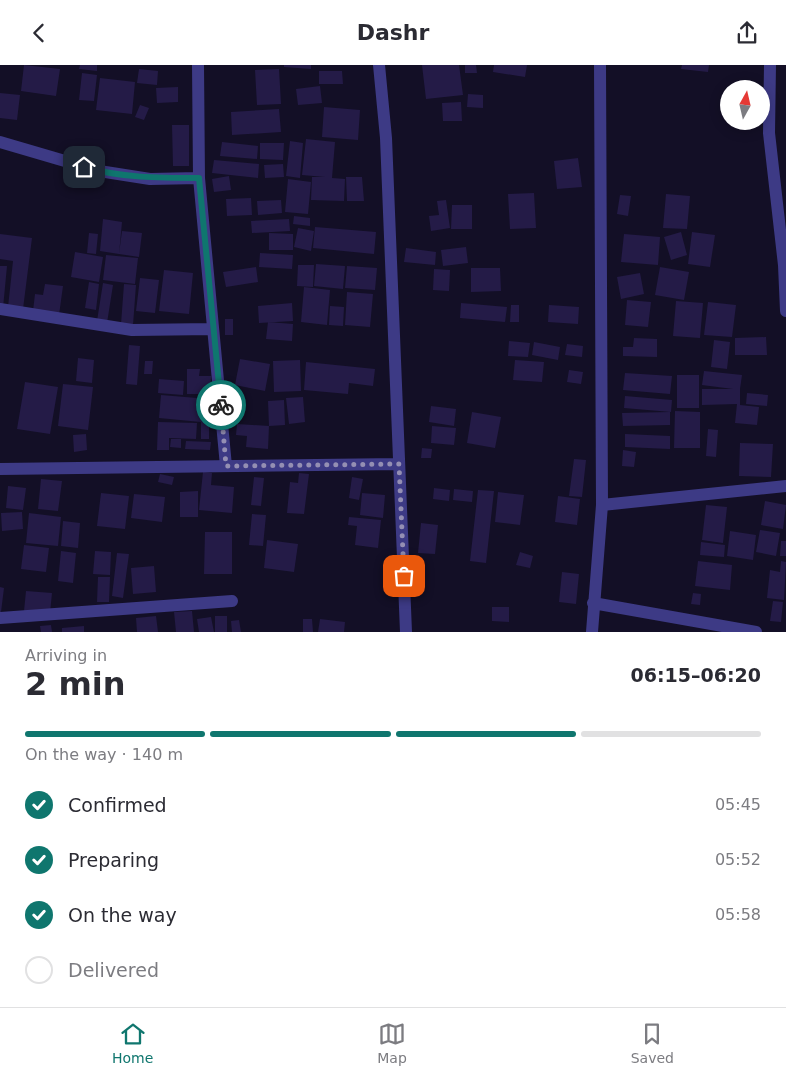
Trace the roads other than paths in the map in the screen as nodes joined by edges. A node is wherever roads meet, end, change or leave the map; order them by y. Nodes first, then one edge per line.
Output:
1 (198, 65) edge
2 (380, 65) edge
3 (600, 65) edge
4 (770, 65) edge
5 (0, 142) edge
6 (199, 178) junction
7 (0, 309) edge
8 (786, 311) edge
9 (213, 329) junction
10 (399, 464) junction
11 (226, 466) junction
12 (0, 469) edge
13 (786, 486) edge
14 (602, 505) junction
15 (232, 601) dead end
16 (593, 603) junction
17 (0, 618) edge
18 (406, 632) edge
19 (592, 632) edge
20 (756, 632) edge

1 - 6 street
2 - 10 street
3 - 14 street
4 - 8 street
5 - 6 street
6 - 9 street
7 - 9 street
9 - 11 street
10 - 11 street
10 - 18 street
11 - 12 street
13 - 14 street
14 - 16 street
15 - 17 street
16 - 19 street
16 - 20 street

